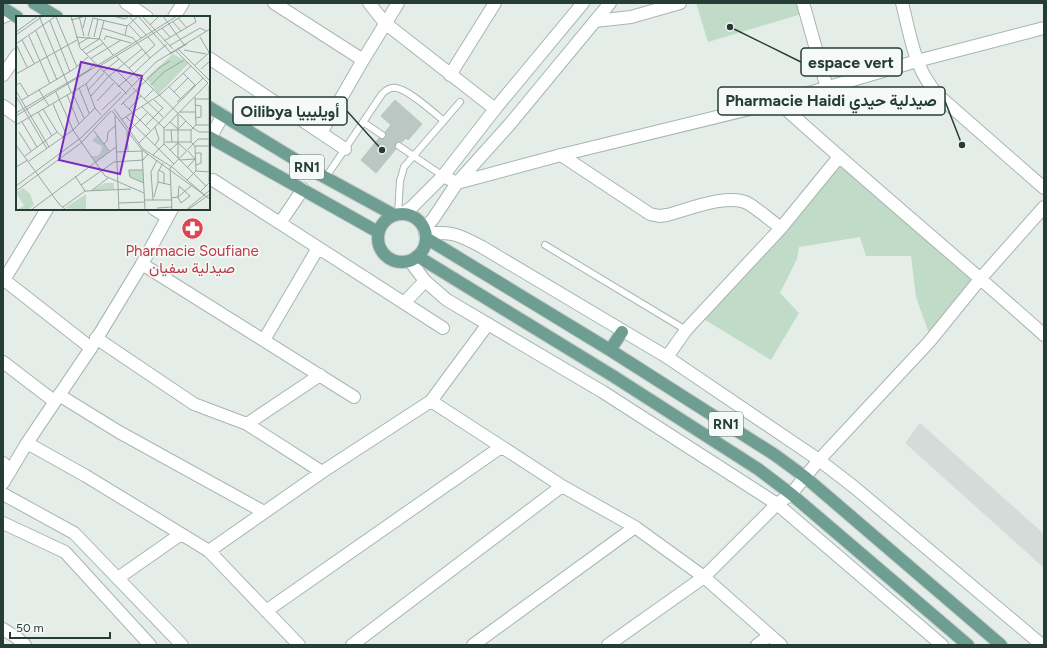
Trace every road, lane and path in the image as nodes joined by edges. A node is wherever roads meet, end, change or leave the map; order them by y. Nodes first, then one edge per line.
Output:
1 (34, 3) edge
2 (126, 3) edge
3 (183, 3) edge
4 (274, 3) edge
5 (369, 3) edge
6 (398, 3) edge
7 (495, 3) edge
8 (583, 3) edge
9 (610, 3) edge
10 (680, 3) edge
11 (803, 3) edge
12 (902, 3) edge
13 (3, 8) edge
14 (55, 16) edge
15 (146, 16) edge
16 (175, 16) edge
17 (11, 18) edge
18 (595, 22) junction
19 (385, 23) junction
20 (1044, 28) edge
21 (16, 57) edge
22 (210, 59) edge
23 (362, 60) junction
24 (917, 61) junction
25 (3, 75) edge
26 (450, 75) junction
27 (827, 88) junction
28 (460, 102) dead end
29 (778, 102) junction
30 (3, 106) edge
31 (210, 108) edge
32 (495, 109) junction
33 (16, 115) edge
34 (223, 115) junction
35 (444, 121) junction
36 (363, 122) junction
37 (322, 133) junction
38 (382, 135) dead end
39 (210, 138) edge
40 (399, 146) dead end
41 (345, 148) junction
42 (561, 155) junction
43 (413, 156) junction
44 (839, 157) junction
45 (443, 176) junction
46 (326, 177) junction
47 (213, 180) dead end
48 (457, 184) junction
49 (1044, 188) edge
50 (303, 189) junction
51 (1044, 207) edge
52 (46, 210) edge
53 (158, 210) edge
54 (169, 213) edge
55 (398, 214) junction
56 (280, 223) junction
57 (781, 228) junction
58 (378, 232) junction
59 (425, 233) junction
60 (545, 245) dead end
61 (318, 248) junction
62 (414, 258) junction
63 (142, 264) junction
64 (981, 278) junction
65 (4, 280) edge
66 (425, 281) junction
67 (404, 303) junction
68 (488, 324) junction
69 (443, 328) dead end
70 (686, 330) junction
71 (622, 332) junction
72 (1044, 335) edge
73 (264, 340) junction
74 (93, 343) junction
75 (610, 350) junction
76 (667, 358) junction
77 (3, 362) edge
78 (320, 375) junction
79 (354, 397) dead end
80 (57, 398) junction
81 (431, 401) junction
82 (247, 424) junction
83 (27, 443) junction
84 (501, 447) junction
85 (819, 460) junction
86 (6, 467) edge
87 (322, 472) junction
88 (805, 477) junction
89 (3, 483) edge
90 (562, 486) junction
91 (3, 494) edge
92 (791, 494) junction
93 (776, 504) junction
94 (264, 512) junction
95 (3, 522) edge
96 (635, 527) junction
97 (181, 534) junction
98 (209, 550) junction
99 (704, 577) junction
100 (118, 578) junction
101 (266, 611) junction
102 (3, 629) edge
103 (769, 636) junction
104 (25, 645) edge
105 (150, 645) edge
106 (182, 645) edge
107 (299, 645) edge
108 (352, 645) edge
109 (473, 645) edge
110 (608, 645) edge
111 (756, 645) edge
112 (781, 645) edge
113 (942, 645) edge
114 (968, 645) edge
115 (1001, 645) edge
116 (1042, 645) edge

1 - 14 main road
2 - 15 street
3 - 16 street
4 - 23 street
5 - 19 street
6 - 19 street
7 - 26 street
8 - 32 street
9 - 18 street
10 - 18 street
11 - 27 street
12 - 24 street
13 - 17 main road
18 - 48 street
19 - 23 street
19 - 26 street
20 - 24 street
21 - 25 street
22 - 37 street
23 - 37 street
24 - 27 street
24 - 49 street
26 - 32 street
27 - 29 street
28 - 35 lane
29 - 42 street
29 - 44 street
30 - 33 street
31 - 34 main road, RN1
32 - 45 street
34 - 39 street
34 - 46 main road, RN1
35 - 36 lane
35 - 43 lane
36 - 38 lane
36 - 41 lane
37 - 41 street
39 - 50 main road, RN1
40 - 43 lane
41 - 46 lane
42 - 48 street
42 - 57 street
43 - 45 lane
43 - 55 lane
44 - 57 street
44 - 64 street
45 - 48 street
45 - 55 street
46 - 55 main road, RN1
47 - 56 street
48 - 59 street
50 - 56 street
50 - 58 main road, RN1
51 - 64 street
52 - 65 street
53 - 54 street
54 - 63 street
55 - 58 main road
55 - 59 main road, RN1
56 - 61 street
57 - 70 street
58 - 62 main road, RN1
59 - 62 main road
59 - 71 street
59 - 75 main road, RN1
60 - 70 lane
61 - 67 street
61 - 73 street
62 - 66 street
62 - 92 main road, RN1
63 - 73 street
63 - 74 street
64 - 72 street
64 - 85 street
65 - 74 street
66 - 67 street
66 - 68 street
67 - 69 street
68 - 81 street
68 - 93 street
70 - 76 street
71 - 75 main road
71 - 76 street
73 - 78 street
74 - 80 street
74 - 82 street
75 - 88 main road, RN1
76 - 85 street
77 - 80 street
78 - 79 street
78 - 82 street
80 - 83 street
80 - 94 street
81 - 84 street
81 - 87 street
82 - 87 street
83 - 86 street
83 - 97 street
84 - 90 street
84 - 101 street
85 - 88 street
85 - 116 street
86 - 89 street
87 - 94 street
88 - 92 street
88 - 115 main road, RN1
90 - 96 street
90 - 108 street
91 - 100 street
92 - 93 street
92 - 114 main road, RN1
93 - 99 street
93 - 113 street
94 - 98 street
95 - 105 street
96 - 99 street
96 - 109 street
97 - 98 street
97 - 100 street
98 - 101 street
99 - 103 street
99 - 110 street
100 - 106 street
101 - 107 street
102 - 104 street
103 - 111 street
103 - 112 street

